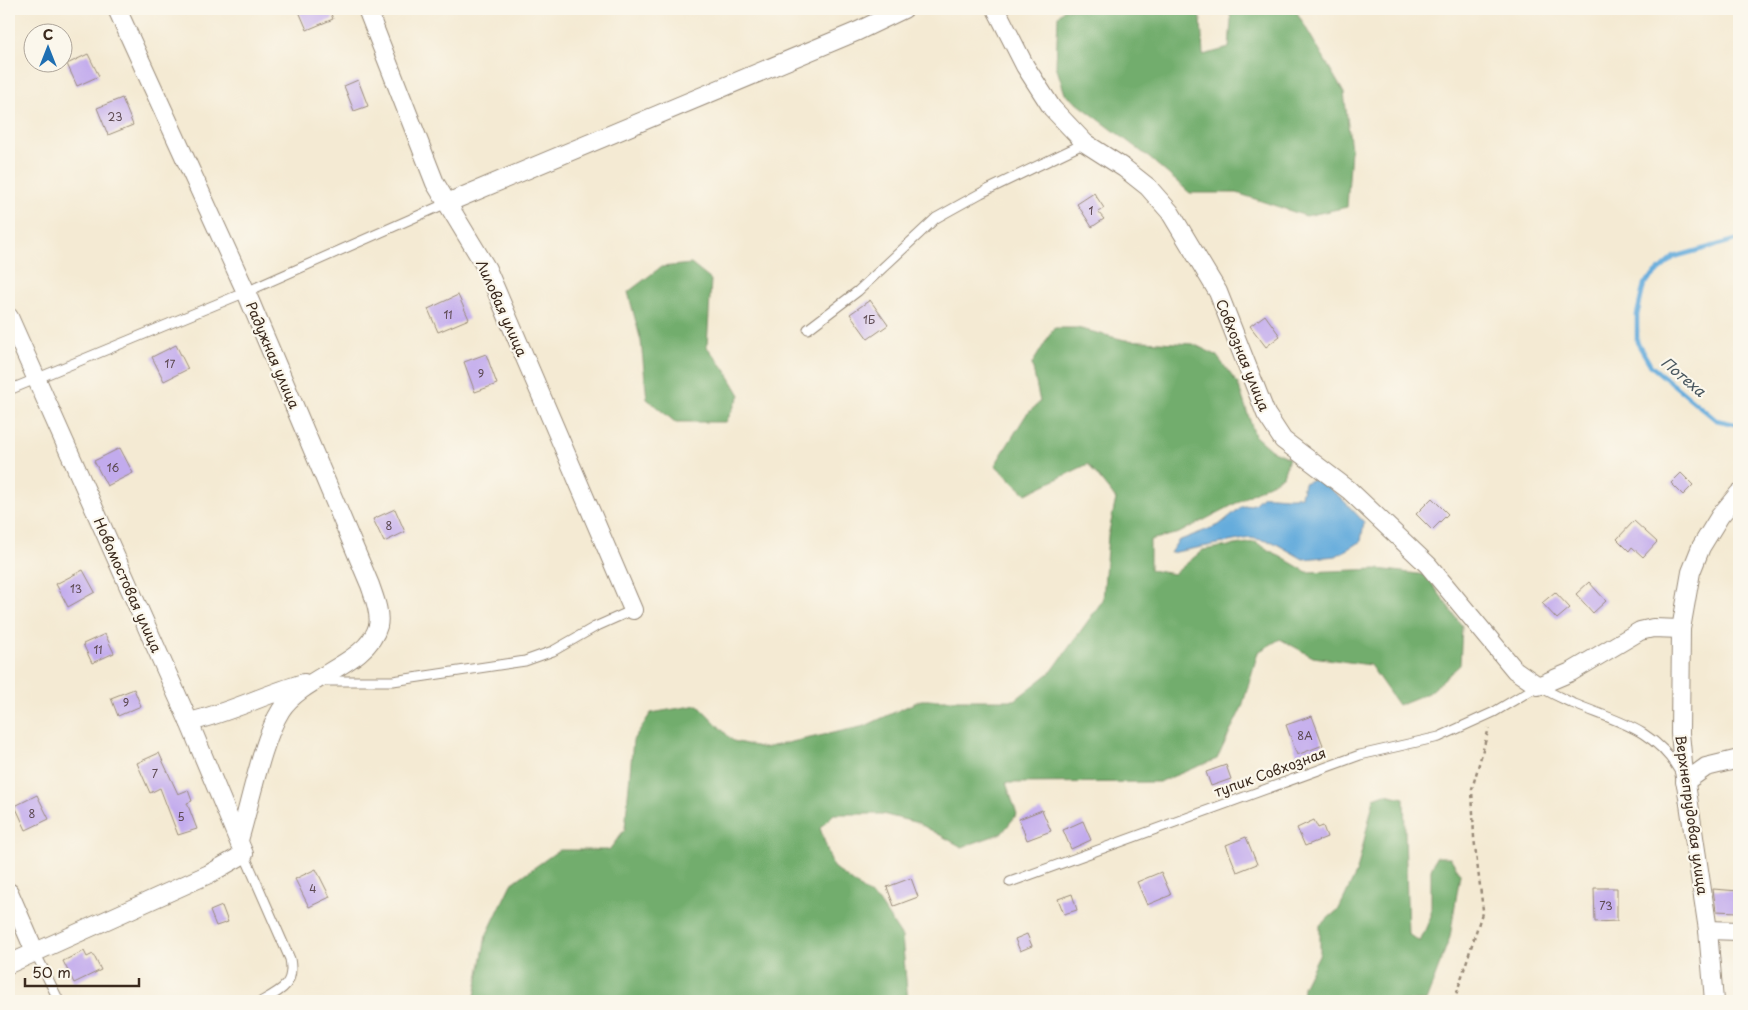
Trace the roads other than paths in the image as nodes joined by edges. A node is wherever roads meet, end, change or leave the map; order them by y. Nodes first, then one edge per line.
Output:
1 (118, 9) edge
2 (367, 9) edge
3 (904, 9) edge
4 (996, 9) edge
5 (1085, 143) junction
6 (447, 203) junction
7 (246, 292) junction
8 (9, 317) edge
9 (808, 329) dead end
10 (36, 378) junction
11 (9, 390) edge
12 (1739, 493) edge
13 (633, 610) joint
14 (1681, 629) junction
15 (312, 681) junction
16 (1538, 686) junction
17 (189, 722) junction
18 (1739, 759) edge
19 (1685, 782) junction
20 (242, 847) junction
21 (1010, 882) dead end
22 (9, 892) edge
23 (1708, 930) junction
24 (1739, 931) edge
25 (35, 952) junction
26 (9, 964) edge
27 (59, 1001) edge
28 (262, 1001) edge
29 (1714, 1001) edge

1 - 7 street, Радужная улица
2 - 6 street, Лиловая улица
3 - 6 street
4 - 5 street, Совхозная улица
5 - 9 lane
5 - 16 street, Совхозная улица
6 - 7 lane
6 - 13 street, Лиловая улица
7 - 10 lane
7 - 15 street, Радужная улица
8 - 10 street, Новомостовая улица
10 - 11 lane
10 - 17 street, Новомостовая улица
12 - 14 street
13 - 15 lane
14 - 16 street
14 - 19 street, Верхнепрудовая улица
15 - 17 street
15 - 20 street
16 - 19 lane
16 - 21 lane, тупик Совхозная
17 - 20 street, Новомостовая улица
18 - 19 street
19 - 23 street, Верхнепрудовая улица
20 - 25 street
20 - 28 lane
22 - 25 street
23 - 24 street
23 - 29 street, Верхнепрудовая улица
25 - 26 street
25 - 27 lane

